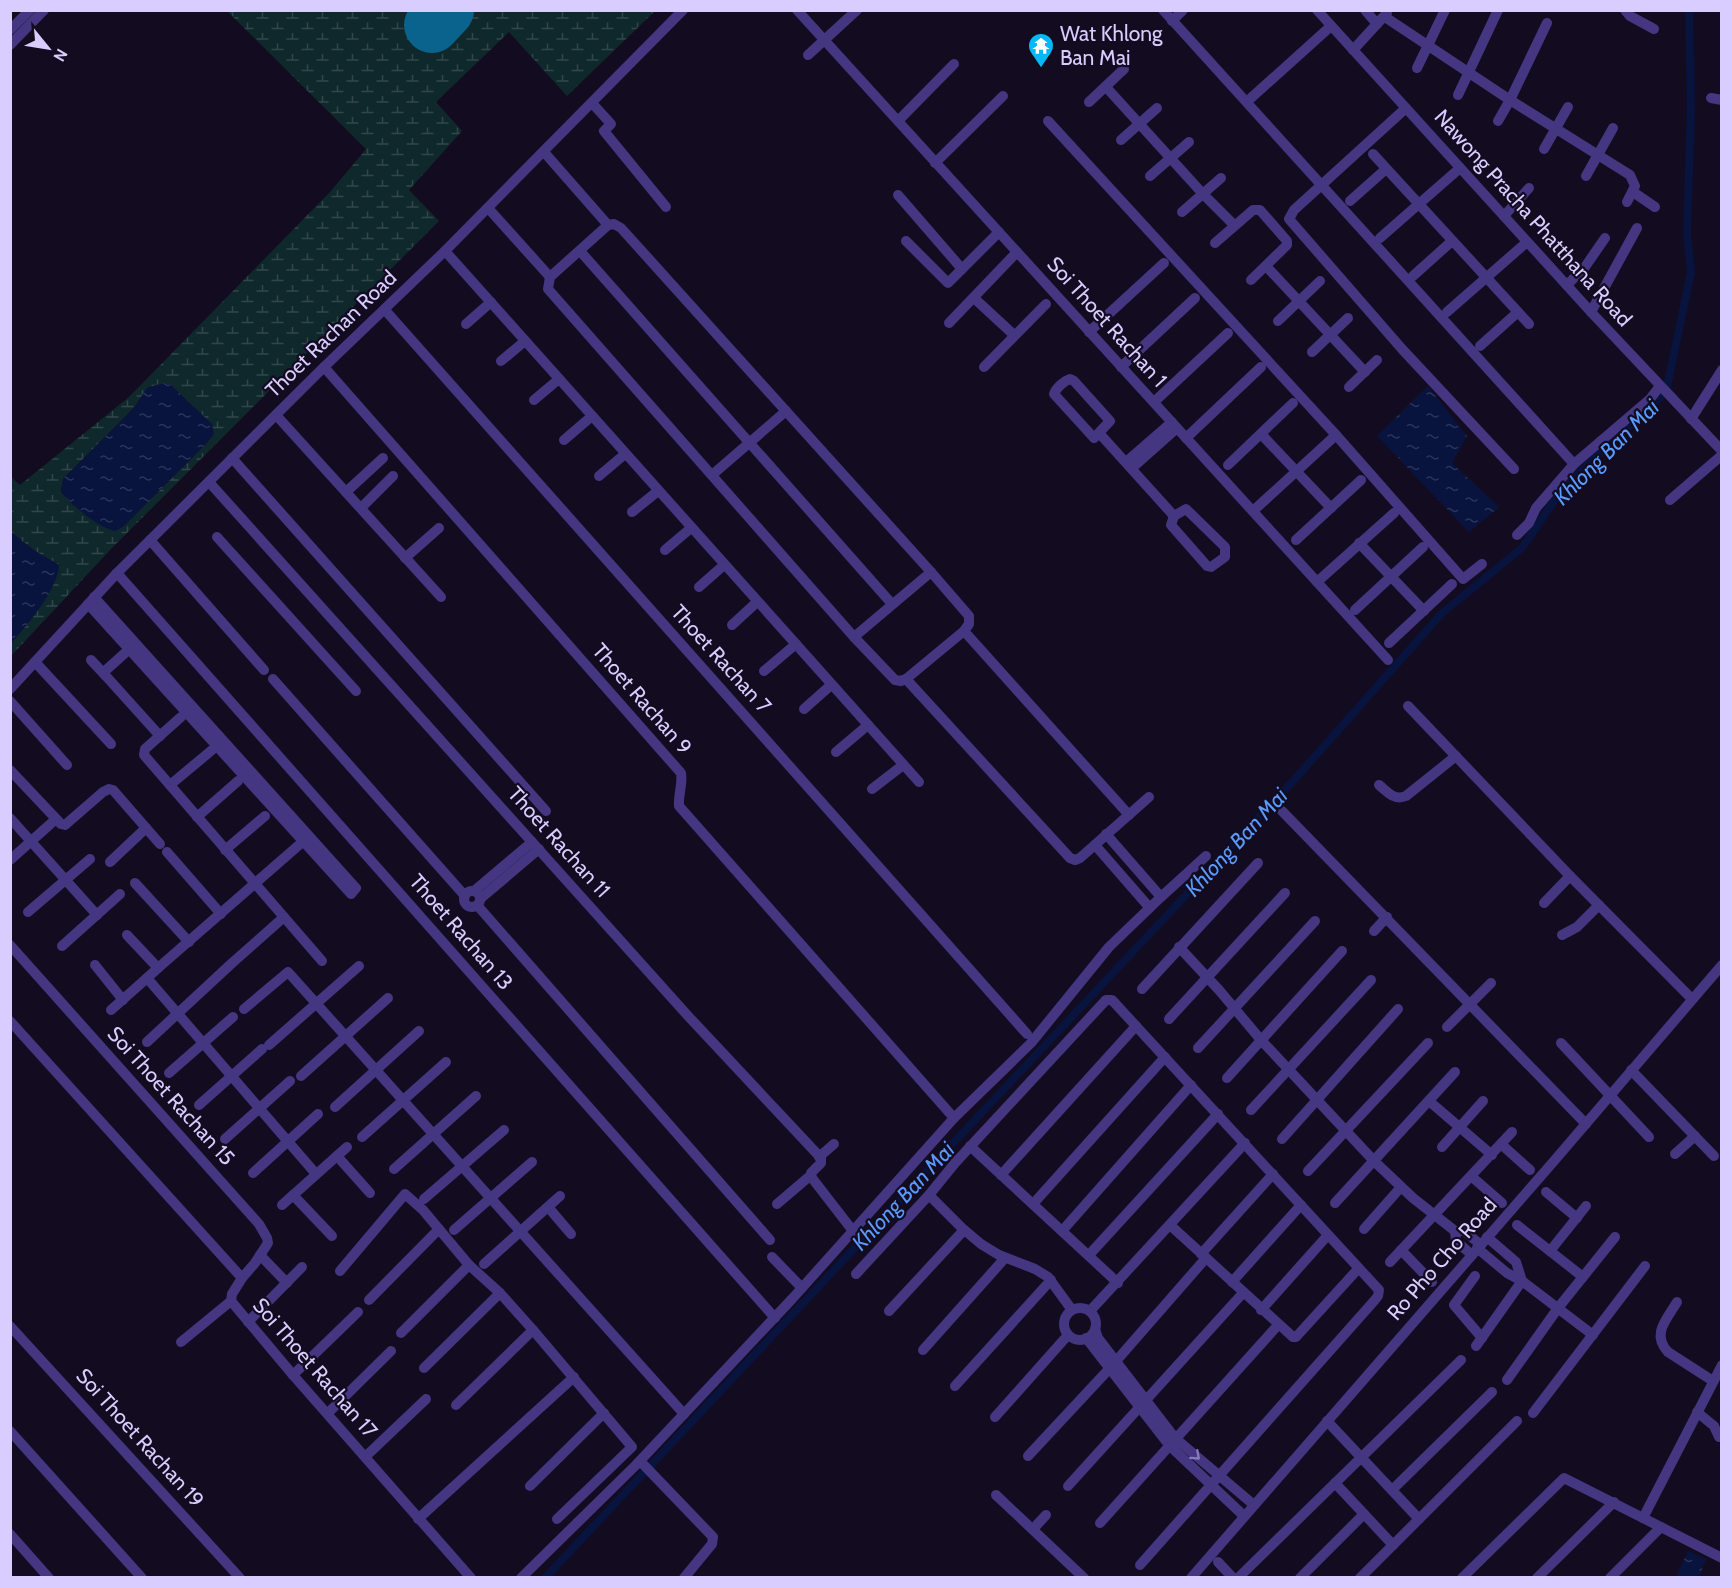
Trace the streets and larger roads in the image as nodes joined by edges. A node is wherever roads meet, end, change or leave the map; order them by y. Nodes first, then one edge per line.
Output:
1 (30, 10) edge
2 (44, 10) edge
3 (683, 10) edge
4 (797, 10) edge
5 (857, 10) edge
6 (1163, 10) edge
7 (1183, 10) edge
8 (1317, 10) edge
9 (1365, 10) edge
10 (1445, 10) edge
11 (1498, 10) edge
12 (1624, 10) edge
13 (1383, 17) edge
14 (1172, 21) junction
15 (1547, 23) dead end
16 (1331, 26) junction
17 (1654, 29) dead end
18 (10, 30) edge
19 (824, 40) junction
20 (10, 45) edge
21 (1427, 46) junction
22 (1353, 50) junction
23 (808, 55) dead end
24 (954, 64) dead end
25 (1417, 68) dead end
26 (1124, 69) dead end
27 (1470, 73) junction
28 (1106, 87) junction
29 (1458, 95) dead end
30 (1003, 96) dead end
31 (1251, 98) dead end
32 (1510, 100) junction
33 (1089, 102) dead end
34 (592, 103) junction
35 (1568, 107) dead end
36 (1157, 108) dead end
37 (1406, 108) junction
38 (898, 121) junction
39 (1048, 121) dead end
40 (1498, 121) dead end
41 (1140, 124) junction
42 (1556, 128) junction
43 (1613, 128) dead end
44 (1121, 140) dead end
45 (1189, 142) dead end
46 (1544, 149) dead end
47 (544, 152) junction
48 (1373, 154) dead end
49 (1599, 156) junction
50 (1171, 158) junction
51 (935, 163) junction
52 (1460, 168) junction
53 (1386, 169) junction
54 (1150, 176) dead end
55 (1586, 176) dead end
56 (1221, 178) dead end
57 (1321, 185) junction
58 (1529, 188) dead end
59 (1203, 194) junction
60 (897, 195) dead end
61 (1350, 201) dead end
62 (1419, 204) junction
63 (666, 207) dead end
64 (1655, 207) dead end
65 (488, 208) junction
66 (1182, 212) dead end
67 (1504, 216) junction
68 (1289, 219) junction
69 (608, 225) junction
70 (1234, 225) junction
71 (1277, 228) junction
72 (1637, 228) dead end
73 (999, 232) junction
74 (1380, 238) dead end
75 (1605, 238) dead end
76 (906, 241) dead end
77 (1452, 241) junction
78 (1527, 242) junction
79 (1215, 243) dead end
80 (445, 251) junction
81 (580, 251) junction
82 (1017, 252) junction
83 (1164, 263) dead end
84 (1266, 266) junction
85 (962, 268) junction
86 (1413, 276) dead end
87 (550, 277) junction
88 (1486, 278) junction
89 (1251, 280) dead end
90 (1320, 281) dead end
91 (1567, 285) junction
92 (974, 298) junction
93 (1195, 298) dead end
94 (491, 302) junction
95 (1299, 302) junction
96 (1046, 304) dead end
97 (385, 310) junction
98 (1447, 312) dead end
99 (1518, 312) junction
100 (1591, 312) junction
101 (1348, 318) dead end
102 (1278, 321) dead end
103 (949, 323) dead end
104 (466, 324) dead end
105 (1529, 324) dead end
106 (1089, 332) junction
107 (1228, 333) dead end
108 (1014, 335) junction
109 (1330, 335) junction
110 (525, 341) junction
111 (1480, 346) dead end
112 (1312, 352) dead end
113 (1377, 360) dead end
114 (501, 361) dead end
115 (324, 367) junction
116 (984, 367) dead end
117 (1121, 367) junction
118 (1261, 367) dead end
119 (1722, 370) edge
120 (1365, 372) junction
121 (559, 379) junction
122 (1349, 387) dead end
123 (1661, 387) junction
124 (534, 400) dead end
125 (1154, 402) junction
126 (1293, 404) dead end
127 (786, 411) junction
128 (276, 415) junction
129 (592, 416) junction
130 (1691, 418) junction
131 (1174, 425) junction
132 (1100, 434) junction
133 (1261, 434) junction
134 (1336, 435) junction
135 (1186, 438) junction
136 (564, 440) dead end
137 (749, 443) junction
138 (1722, 453) edge
139 (625, 454) junction
140 (232, 458) junction
141 (383, 458) dead end
142 (1129, 465) junction
143 (1228, 465) dead end
144 (1574, 465) junction
145 (1514, 469) dead end
146 (1296, 471) junction
147 (393, 476) dead end
148 (599, 476) dead end
149 (712, 476) junction
150 (1361, 480) dead end
151 (209, 482) junction
152 (658, 491) junction
153 (346, 492) junction
154 (1670, 500) dead end
155 (361, 508) junction
156 (1331, 508) junction
157 (1253, 511) junction
158 (632, 512) dead end
159 (1394, 513) dead end
160 (1174, 516) junction
161 (439, 528) dead end
162 (691, 528) junction
163 (1518, 535) dead end
164 (217, 537) dead end
165 (150, 540) junction
166 (1296, 540) dead end
167 (1359, 543) junction
168 (1424, 547) dead end
169 (665, 550) dead end
170 (405, 558) junction
171 (1482, 564) dead end
172 (724, 565) junction
173 (931, 572) junction
174 (117, 573) junction
175 (1390, 577) junction
176 (1317, 582) junction
177 (1452, 584) dead end
178 (699, 587) dead end
179 (441, 597) dead end
180 (91, 601) junction
181 (757, 602) junction
182 (892, 604) junction
183 (1355, 610) dead end
184 (1424, 611) junction
185 (732, 625) dead end
186 (964, 631) junction
187 (854, 637) junction
188 (796, 644) junction
189 (1389, 644) dead end
190 (133, 646) junction
191 (91, 660) dead end
192 (1388, 660) dead end
193 (35, 662) junction
194 (264, 669) dead end
195 (764, 671) dead end
196 (105, 675) junction
197 (273, 679) dead end
198 (906, 679) junction
199 (831, 686) junction
200 (10, 689) edge
201 (356, 691) dead end
202 (10, 701) edge
203 (1408, 706) dead end
204 (804, 709) dead end
205 (181, 717) dead end
206 (868, 725) junction
207 (160, 736) junction
208 (111, 744) dead end
209 (212, 750) dead end
210 (836, 752) dead end
211 (1456, 756) junction
212 (67, 765) dead end
213 (903, 765) junction
214 (10, 770) edge
215 (238, 781) dead end
216 (919, 782) dead end
217 (170, 785) junction
218 (1379, 785) dead end
219 (872, 789) dead end
220 (1149, 797) dead end
221 (546, 811) dead end
222 (1282, 811) dead end
223 (1129, 814) junction
224 (265, 816) dead end
225 (197, 817) junction
226 (10, 818) edge
227 (56, 819) junction
228 (146, 828) junction
229 (1107, 834) junction
230 (306, 839) junction
231 (32, 841) junction
232 (1095, 845) junction
233 (536, 846) junction
234 (225, 850) junction
235 (1206, 856) dead end
236 (90, 859) dead end
237 (10, 860) edge
238 (111, 862) dead end
239 (1258, 863) dead end
240 (1570, 876) junction
241 (65, 880) junction
242 (135, 883) dead end
243 (255, 884) junction
244 (1285, 892) dead end
245 (120, 894) dead end
246 (1161, 897) junction
247 (474, 898) junction
248 (1544, 903) dead end
249 (1599, 905) junction
250 (1149, 907) junction
251 (28, 912) dead end
252 (221, 914) junction
253 (97, 915) junction
254 (284, 917) junction
255 (1387, 917) junction
256 (1315, 921) dead end
257 (1374, 931) dead end
258 (126, 935) dead end
259 (1562, 935) dead end
260 (189, 942) junction
261 (10, 945) edge
262 (62, 946) dead end
263 (1179, 947) junction
264 (1342, 951) dead end
265 (322, 961) dead end
266 (94, 965) dead end
267 (1722, 965) edge
268 (359, 966) dead end
269 (158, 968) junction
270 (1207, 977) junction
271 (147, 978) junction
272 (1371, 980) dead end
273 (1491, 983) dead end
274 (1142, 989) dead end
275 (388, 998) dead end
276 (1692, 999) junction
277 (123, 1000) junction
278 (316, 1003) junction
279 (1471, 1004) junction
280 (244, 1009) dead end
281 (1398, 1009) dead end
282 (111, 1010) dead end
283 (1235, 1010) junction
284 (177, 1013) junction
285 (233, 1017) dead end
286 (1169, 1019) dead end
287 (10, 1022) edge
288 (1136, 1026) junction
289 (1447, 1027) dead end
290 (419, 1031) dead end
291 (1027, 1034) dead end
292 (346, 1037) junction
293 (1261, 1040) junction
294 (147, 1042) dead end
295 (202, 1042) junction
296 (1428, 1042) dead end
297 (1562, 1043) dead end
298 (1198, 1048) dead end
299 (1165, 1057) junction
300 (446, 1062) dead end
301 (375, 1070) junction
302 (1289, 1070) junction
303 (1631, 1070) junction
304 (1455, 1072) dead end
305 (169, 1073) dead end
306 (232, 1076) junction
307 (301, 1076) dead end
308 (1227, 1078) dead end
309 (290, 1081) dead end
310 (1191, 1085) junction
311 (1610, 1095) junction
312 (476, 1096) dead end
313 (1317, 1100) junction
314 (403, 1101) junction
315 (1429, 1101) junction
316 (1483, 1101) dead end
317 (199, 1105) dead end
318 (335, 1107) dead end
319 (259, 1109) junction
320 (1251, 1110) dead end
321 (318, 1114) dead end
322 (1218, 1114) junction
323 (954, 1118) junction
324 (1586, 1124) junction
325 (1461, 1128) junction
326 (504, 1130) dead end
327 (1346, 1130) junction
328 (1512, 1132) dead end
329 (433, 1134) junction
330 (1695, 1136) junction
331 (362, 1137) dead end
332 (1648, 1137) dead end
333 (225, 1139) dead end
334 (1282, 1139) dead end
335 (287, 1141) junction
336 (1245, 1143) junction
337 (834, 1144) dead end
338 (1501, 1144) junction
339 (970, 1146) junction
340 (347, 1147) dead end
341 (1442, 1147) dead end
342 (1675, 1154) dead end
343 (1491, 1155) junction
344 (337, 1156) junction
345 (1714, 1156) dead end
346 (819, 1157) junction
347 (1374, 1161) junction
348 (532, 1162) dead end
349 (462, 1167) junction
350 (393, 1168) dead end
351 (1530, 1170) dead end
352 (1308, 1171) dead end
353 (253, 1173) dead end
354 (316, 1174) junction
355 (1273, 1174) junction
356 (811, 1175) junction
357 (1001, 1175) junction
358 (1471, 1176) junction
359 (1401, 1187) junction
360 (1546, 1192) dead end
361 (370, 1194) dead end
362 (294, 1195) junction
363 (929, 1195) junction
364 (560, 1196) dead end
365 (490, 1198) junction
366 (424, 1199) dead end
367 (1335, 1203) dead end
368 (1502, 1203) dead end
369 (777, 1204) dead end
370 (1033, 1204) junction
371 (282, 1205) dead end
372 (1301, 1205) junction
373 (1586, 1206) dead end
374 (548, 1207) junction
375 (1435, 1215) junction
376 (1577, 1218) junction
377 (1170, 1225) junction
378 (1517, 1225) dead end
379 (439, 1229) junction
380 (1364, 1229) dead end
381 (454, 1230) dead end
382 (964, 1230) junction
383 (853, 1231) junction
384 (1062, 1231) junction
385 (520, 1232) junction
386 (571, 1234) dead end
387 (1328, 1235) junction
388 (332, 1236) dead end
389 (1615, 1237) dead end
390 (770, 1240) dead end
391 (1479, 1246) junction
392 (1401, 1250) junction
393 (1551, 1251) junction
394 (260, 1255) junction
395 (1089, 1256) junction
396 (1203, 1256) junction
397 (772, 1257) dead end
398 (1005, 1258) junction
399 (1390, 1262) dead end
400 (484, 1264) dead end
401 (469, 1265) junction
402 (1645, 1266) dead end
403 (302, 1268) dead end
404 (1358, 1269) junction
405 (340, 1271) dead end
406 (856, 1274) dead end
407 (1475, 1276) dead end
408 (1583, 1277) junction
409 (242, 1278) junction
410 (1051, 1280) junction
411 (1522, 1281) junction
412 (1232, 1282) junction
413 (1432, 1282) dead end
414 (1118, 1283) junction
415 (286, 1284) junction
416 (802, 1288) junction
417 (500, 1293) junction
418 (1243, 1293) junction
419 (369, 1300) dead end
420 (231, 1301) junction
421 (1677, 1302) dead end
422 (1558, 1308) junction
423 (1072, 1310) junction
424 (1262, 1310) junction
425 (889, 1311) dead end
426 (1090, 1311) junction
427 (358, 1312) dead end
428 (775, 1318) junction
429 (248, 1322) junction
430 (1278, 1325) junction
431 (10, 1326) edge
432 (1095, 1329) junction
433 (533, 1330) junction
434 (400, 1333) dead end
435 (1068, 1335) junction
436 (1593, 1335) junction
437 (1086, 1338) junction
438 (181, 1342) dead end
439 (923, 1350) dead end
440 (391, 1352) dead end
441 (1461, 1360) dead end
442 (1113, 1365) junction
443 (1722, 1365) edge
444 (424, 1368) dead end
445 (293, 1375) junction
446 (574, 1377) junction
447 (1508, 1380) dead end
448 (1713, 1382) junction
449 (956, 1386) dead end
450 (1492, 1392) dead end
451 (426, 1399) dead end
452 (1143, 1403) junction
453 (456, 1405) dead end
454 (1697, 1412) junction
455 (328, 1413) junction
456 (604, 1413) junction
457 (1533, 1413) dead end
458 (684, 1414) junction
459 (995, 1417) dead end
460 (1517, 1421) dead end
461 (1327, 1422) junction
462 (10, 1431) edge
463 (1719, 1437) dead end
464 (1172, 1441) junction
465 (366, 1456) junction
466 (1028, 1456) dead end
467 (1361, 1457) junction
468 (642, 1463) junction
469 (1218, 1475) junction
470 (1335, 1483) junction
471 (1211, 1485) junction
472 (530, 1486) dead end
473 (1068, 1486) dead end
474 (1392, 1490) junction
475 (996, 1495) dead end
476 (1614, 1502) junction
477 (1254, 1505) junction
478 (1364, 1514) junction
479 (1046, 1515) dead end
480 (1244, 1516) junction
481 (1419, 1518) junction
482 (1643, 1518) junction
483 (418, 1519) junction
484 (557, 1519) dead end
485 (1100, 1523) dead end
486 (1661, 1527) junction
487 (1034, 1528) junction
488 (10, 1534) edge
489 (1393, 1545) junction
490 (1722, 1558) edge
491 (1218, 1562) dead end
492 (1140, 1565) dead end
493 (49, 1578) edge
494 (142, 1578) edge
495 (240, 1578) edge
496 (471, 1578) edge
497 (520, 1578) edge
498 (684, 1578) edge
499 (1084, 1578) edge
500 (1191, 1578) edge
501 (1233, 1578) edge
502 (1238, 1578) edge
503 (1300, 1578) edge
504 (1360, 1578) edge
505 (1462, 1578) edge
506 (1537, 1578) edge
507 (1610, 1578) edge

1 - 18 street
2 - 20 street
3 - 34 street, Thoet Rachan Road
4 - 19 street, Soi Thoet Rachan 1
5 - 19 street
6 - 14 street
7 - 14 street
8 - 16 street, Nawong Pracha Phatthana Road
9 - 13 street
10 - 21 street
11 - 27 street
12 - 17 street
13 - 21 street
13 - 22 street
14 - 57 street
15 - 32 street
16 - 22 street, Nawong Pracha Phatthana Road
16 - 31 street
19 - 23 street
19 - 38 street, Soi Thoet Rachan 1
21 - 25 street
21 - 27 street
22 - 37 street, Nawong Pracha Phatthana Road
24 - 38 street
26 - 28 street
27 - 29 street
27 - 32 street
28 - 33 street
28 - 41 street
30 - 51 street
32 - 40 street
32 - 42 street
34 - 47 street, Thoet Rachan Road
34 - 63 street
35 - 42 street
36 - 41 street
37 - 52 street, Nawong Pracha Phatthana Road
37 - 57 street
38 - 51 street, Soi Thoet Rachan 1
39 - 134 street
41 - 44 street
41 - 50 street
42 - 46 street
42 - 49 street
43 - 49 street
45 - 50 street
47 - 65 street, Thoet Rachan Road
47 - 69 street
48 - 53 street
49 - 55 street
49 - 64 street
50 - 54 street
50 - 59 street
51 - 73 street, Soi Thoet Rachan 1
52 - 62 street
52 - 67 street, Nawong Pracha Phatthana Road
53 - 61 street
53 - 62 street
56 - 59 street
57 - 68 street
57 - 144 street
58 - 67 street
59 - 66 street
59 - 70 street
60 - 85 street
62 - 74 street
62 - 77 street
65 - 80 street, Thoet Rachan Road
65 - 87 street
67 - 78 street, Nawong Pracha Phatthana Road
68 - 71 street
68 - 145 street
69 - 81 street
69 - 127 street
70 - 71 street
70 - 79 street
71 - 84 street
72 - 100 street
73 - 82 street, Soi Thoet Rachan 1
73 - 85 street
75 - 91 street
76 - 85 street
77 - 86 street
77 - 88 street
78 - 88 street
78 - 91 street, Nawong Pracha Phatthana Road
80 - 94 street
80 - 97 street, Thoet Rachan Road
81 - 87 street
81 - 137 street
82 - 92 street
82 - 106 street, Soi Thoet Rachan 1
83 - 106 street
84 - 89 street
84 - 95 street
87 - 149 street
88 - 98 street
88 - 99 street
90 - 95 street
91 - 100 street, Nawong Pracha Phatthana Road
92 - 103 street
92 - 108 street
93 - 117 street
94 - 104 street
94 - 110 street
95 - 102 street
95 - 109 street
96 - 108 street
97 - 115 street, Thoet Rachan Road
97 - 291 street, Thoet Rachan 7
99 - 105 street
99 - 111 street
100 - 123 street, Nawong Pracha Phatthana Road
101 - 109 street
106 - 117 street, Soi Thoet Rachan 1
107 - 125 street
108 - 116 street
109 - 112 street
109 - 120 street
110 - 114 street
110 - 121 street
113 - 120 street
115 - 128 street, Thoet Rachan Road
115 - 323 street, Thoet Rachan 9
117 - 125 street, Soi Thoet Rachan 1
118 - 135 street
119 - 130 street
120 - 122 street
121 - 124 street
121 - 129 street
123 - 130 street, Nawong Pracha Phatthana Road
123 - 144 street
125 - 131 street, Soi Thoet Rachan 1
126 - 133 street
127 - 137 street
127 - 173 street
128 - 140 street, Thoet Rachan Road
128 - 153 street
129 - 136 street
129 - 139 street
130 - 138 street, Nawong Pracha Phatthana Road
131 - 135 street, Soi Thoet Rachan 1
131 - 142 street
132 - 132 street
132 - 142 street
133 - 143 street
133 - 146 street
134 - 146 street
134 - 171 street
135 - 157 street, Soi Thoet Rachan 1
137 - 149 street
137 - 182 street
138 - 154 street
139 - 148 street
139 - 152 street
140 - 151 street, Thoet Rachan Road
140 - 221 street
141 - 153 street
142 - 160 street
144 - 163 street
146 - 156 street
146 - 157 street
147 - 155 street
149 - 187 street
150 - 156 street
151 - 165 street, Thoet Rachan Road
151 - 233 street, Thoet Rachan 11
152 - 158 street
152 - 162 street
153 - 155 street
155 - 170 street
156 - 166 street
157 - 176 street, Soi Thoet Rachan 1
159 - 167 street
160 - 160 street
161 - 170 street
162 - 169 street
162 - 172 street
164 - 201 street
165 - 174 street, Thoet Rachan Road
165 - 194 street
167 - 175 street
167 - 176 street
168 - 175 street
170 - 179 street
172 - 178 street
172 - 181 street
173 - 182 street
173 - 186 street
174 - 180 street, Thoet Rachan Road
174 - 428 street, Thoet Rachan 13
175 - 183 street
175 - 184 street
176 - 192 street, Soi Thoet Rachan 1
177 - 184 street
180 - 190 street
180 - 193 street, Thoet Rachan Road
181 - 185 street
181 - 188 street
182 - 187 street
184 - 189 street
186 - 198 street
186 - 223 street
187 - 198 street
188 - 195 street
188 - 199 street
190 - 196 street
190 - 230 street
191 - 196 street
193 - 200 street, Thoet Rachan Road
193 - 208 street
196 - 207 street
197 - 247 street
198 - 232 street
199 - 204 street
199 - 206 street
202 - 212 street
203 - 211 street
205 - 207 street
206 - 210 street
206 - 213 street
207 - 217 street
209 - 217 street
211 - 218 street
211 - 240 street
213 - 216 street
213 - 219 street
214 - 227 street
215 - 225 street
217 - 225 street
220 - 223 street
222 - 255 street
223 - 229 street
224 - 234 street
225 - 234 street
226 - 231 street
227 - 228 street
227 - 231 street
228 - 238 street
228 - 252 street
229 - 232 street
229 - 246 street
230 - 230 street
230 - 243 street
231 - 237 street
231 - 241 street
232 - 250 street
233 - 247 street
233 - 346 street, Thoet Rachan 11
234 - 243 street
235 - 246 street
236 - 241 street
239 - 263 street
240 - 248 street
240 - 249 street
241 - 251 street
241 - 253 street
242 - 260 street
243 - 252 street
243 - 254 street
244 - 270 street
245 - 253 street
246 - 250 street
247 - 390 street
249 - 259 street
249 - 276 street
250 - 323 street
252 - 260 street
253 - 262 street
254 - 265 street
254 - 284 street
255 - 257 street
255 - 279 street
256 - 283 street
258 - 269 street
260 - 269 street
261 - 394 street, Soi Thoet Rachan 15
263 - 270 street
263 - 274 street
264 - 293 street
266 - 277 street
267 - 276 street, Ro Pho Cho Road
268 - 278 street
269 - 271 street
270 - 283 street
270 - 286 street
271 - 277 street
271 - 284 street
272 - 302 street
273 - 279 street
275 - 292 street
276 - 303 street, Ro Pho Cho Road
277 - 282 street
278 - 280 street
278 - 292 street
278 - 306 street
279 - 289 street
279 - 324 street
281 - 313 street
283 - 293 street
283 - 298 street
284 - 294 street
284 - 295 street
285 - 295 street
287 - 409 street, Soi Thoet Rachan 17
288 - 299 street
288 - 339 street
288 - 357 street
290 - 301 street
292 - 301 street
292 - 307 street
293 - 302 street
293 - 308 street
295 - 305 street
295 - 306 street
296 - 327 street
297 - 311 street
299 - 310 street
299 - 370 street
300 - 314 street
301 - 314 street
301 - 318 street
302 - 313 street
302 - 320 street
303 - 311 street, Ro Pho Cho Road
303 - 330 street
304 - 315 street
306 - 317 street
306 - 319 street
309 - 319 street
310 - 322 street
310 - 384 street
311 - 324 street, Ro Pho Cho Road
311 - 332 street
312 - 329 street
313 - 327 street
313 - 334 street
314 - 329 street
314 - 331 street
315 - 325 street
315 - 347 street
316 - 325 street
319 - 333 street
319 - 335 street
321 - 335 street
322 - 336 street
322 - 395 street
323 - 383 street
324 - 391 street, Ro Pho Cho Road
325 - 341 street
325 - 343 street
326 - 349 street
327 - 347 street
327 - 352 street
328 - 338 street
329 - 349 street
329 - 350 street
330 - 342 street
330 - 345 street
335 - 353 street
335 - 354 street
336 - 355 street
336 - 377 street
337 - 346 street
338 - 343 street
338 - 351 street
339 - 357 street
339 - 363 street
340 - 344 street
343 - 358 street
344 - 354 street
344 - 361 street
346 - 356 street
347 - 359 street
347 - 367 street
348 - 365 street
349 - 365 street
349 - 366 street
354 - 362 street
355 - 372 street
355 - 396 street
356 - 369 street
356 - 383 street
357 - 370 street
358 - 368 street
358 - 375 street
359 - 375 street
359 - 380 street
360 - 376 street
362 - 371 street
362 - 388 street
363 - 382 street
363 - 406 street
364 - 374 street
365 - 381 street
365 - 385 street
370 - 384 street
372 - 387 street
372 - 412 street
373 - 376 street
374 - 385 street
374 - 386 street
375 - 391 street
375 - 392 street
376 - 393 street
377 - 396 street
377 - 414 street
378 - 393 street
379 - 401 street
379 - 405 street
379 - 419 street
382 - 398 street
382 - 425 street
383 - 416 street
384 - 395 street
385 - 400 street
385 - 458 street
387 - 404 street
387 - 424 street
389 - 408 street
391 - 411 street
391 - 461 street, Ro Pho Cho Road
392 - 399 street
392 - 413 street
393 - 408 street
394 - 409 street
394 - 415 street
395 - 414 street
396 - 412 street
396 - 442 street
397 - 416 street
398 - 410 street
398 - 439 street
401 - 417 street
401 - 434 street
402 - 436 street
403 - 415 street
404 - 430 street
404 - 469 street
407 - 411 street
408 - 422 street
409 - 420 street, Soi Thoet Rachan 17
410 - 423 street
410 - 449 street
411 - 422 street
412 - 418 street
414 - 426 street
415 - 429 street
416 - 428 street
417 - 433 street
417 - 444 street
418 - 424 street
418 - 452 street
420 - 429 street, Soi Thoet Rachan 17
420 - 438 street
421 - 448 street
422 - 436 street
422 - 447 street
423 - 426 street
423 - 435 street
424 - 430 street
426 - 432 street
427 - 445 street
428 - 458 street
429 - 445 street, Soi Thoet Rachan 17
430 - 464 street
431 - 495 street, Soi Thoet Rachan 19
432 - 437 street
432 - 442 street
433 - 446 street
433 - 453 street
435 - 437 street
435 - 459 street
436 - 457 street
437 - 442 street
440 - 455 street
441 - 467 street
442 - 452 street
442 - 466 street
443 - 448 street
445 - 455 street, Soi Thoet Rachan 17
446 - 456 street
446 - 483 street
448 - 454 street
450 - 474 street
451 - 465 street
452 - 464 street
452 - 473 street
454 - 463 street
454 - 482 street
455 - 465 street, Soi Thoet Rachan 17
456 - 472 street
456 - 484 street
458 - 468 street
460 - 481 street
461 - 467 street
461 - 477 street, Ro Pho Cho Road
462 - 494 street
464 -> 469 street
464 - 471 street
464 - 485 street
465 - 483 street, Soi Thoet Rachan 17
467 - 470 street
467 - 474 street
468 - 497 street
468 - 498 street
469 - 471 street
469 - 477 street
470 - 478 street
470 - 502 street
471 - 480 street
471 - 492 street
474 - 481 street
475 - 487 street
476 - 482 street
476 - 505 street
476 - 506 street
477 - 480 street, Ro Pho Cho Road
478 - 489 street
478 - 503 street
479 - 487 street
480 - 500 street, Ro Pho Cho Road
481 - 489 street
482 - 486 street
483 - 496 street, Soi Thoet Rachan 17
486 - 490 street
486 - 507 street
487 - 499 street
488 - 493 street
489 - 504 street
491 - 501 street

